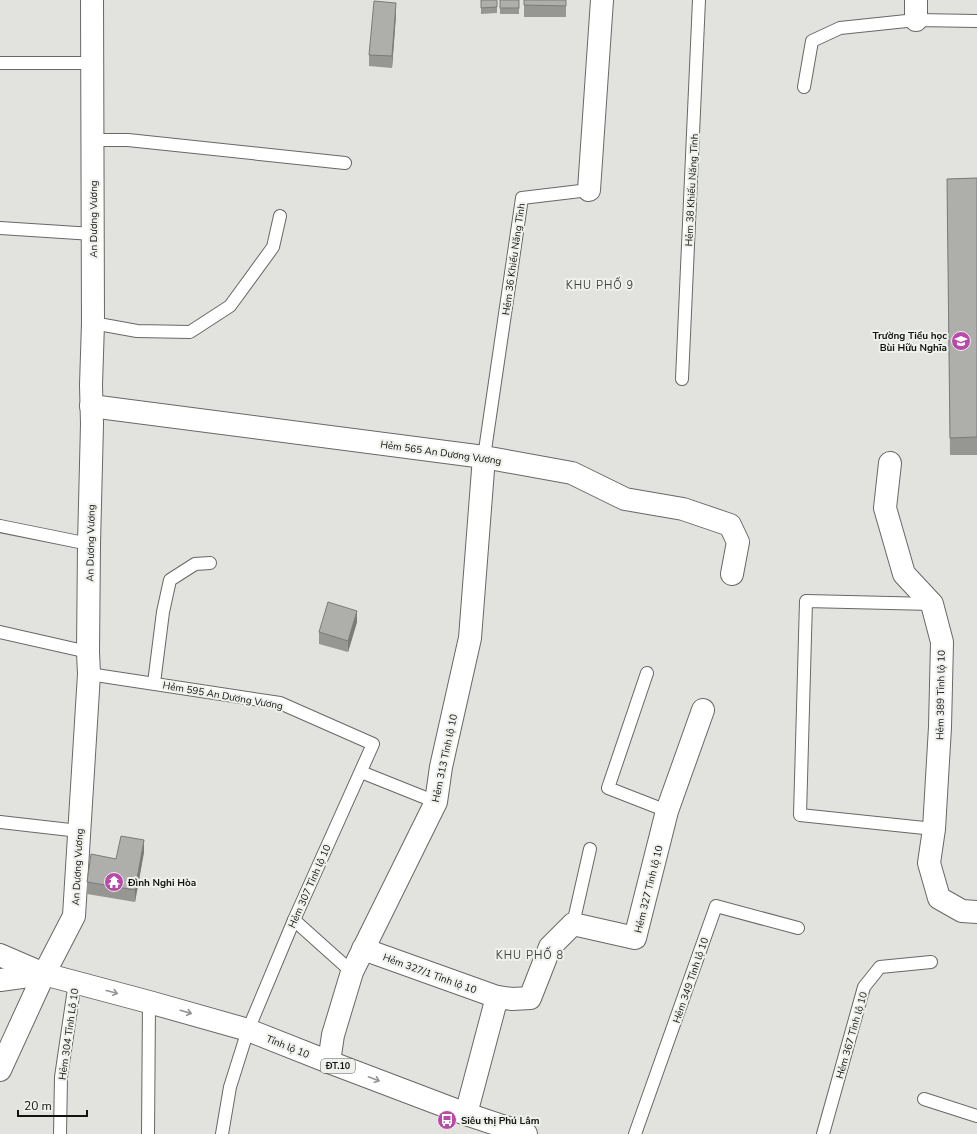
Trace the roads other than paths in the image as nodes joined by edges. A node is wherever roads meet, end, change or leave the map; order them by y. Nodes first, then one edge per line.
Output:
1 (92, 0) edge
2 (602, 0) edge
3 (699, 0) edge
4 (916, 10) edge
5 (977, 21) edge
6 (0, 63) edge
7 (92, 64) junction
8 (804, 87) dead end
9 (93, 140) junction
10 (345, 163) dead end
11 (589, 190) joint
12 (280, 216) dead end
13 (0, 228) edge
14 (93, 234) junction
15 (93, 324) junction
16 (682, 379) dead end
17 (91, 406) junction
18 (484, 457) junction
19 (890, 463) dead end
20 (0, 526) edge
21 (89, 544) junction
22 (210, 563) dead end
23 (732, 574) dead end
24 (932, 604) junction
25 (0, 632) edge
26 (88, 652) junction
27 (647, 673) dead end
28 (89, 674) junction
29 (154, 683) junction
30 (703, 710) dead end
31 (373, 744) joint
32 (361, 772) junction
33 (436, 802) junction
34 (667, 811) junction
35 (0, 822) edge
36 (934, 829) junction
37 (79, 831) junction
38 (590, 849) dead end
39 (977, 912) edge
40 (294, 920) junction
41 (573, 924) junction
42 (798, 928) dead end
43 (364, 949) junction
44 (0, 955) edge
45 (931, 962) dead end
46 (352, 972) junction
47 (44, 974) junction
48 (0, 980) edge
49 (75, 982) junction
50 (497, 997) junction
51 (148, 1002) junction
52 (248, 1030) junction
53 (329, 1062) junction
54 (0, 1070) edge
55 (924, 1100) dead end
56 (466, 1114) junction
57 (977, 1116) edge
58 (60, 1134) edge
59 (148, 1134) edge
60 (222, 1134) edge
61 (525, 1134) edge
62 (635, 1134) edge
63 (823, 1134) edge

1 - 7 street, An Dương Vương
2 - 11 street, Hẻm 36 Khiếu Năng Tĩnh
3 - 16 lane, Hẻm 38 Khiếu Năng Tĩnh
4 - 5 lane
4 - 8 lane
6 - 7 lane
7 - 9 street, An Dương Vương
9 - 10 lane
9 - 14 street, An Dương Vương
11 - 18 lane, Hẻm 36 Khiếu Năng Tĩnh
12 - 15 lane
13 - 14 lane
14 - 15 street, An Dương Vương
15 - 17 street, An Dương Vương
17 - 18 street, Hẻm 565 An Dương Vương
17 - 21 street, An Dương Vương
18 - 23 street, Hẻm 565 An Dương Vương
18 - 33 street, Hẻm 313 Tỉnh lộ 10
19 - 24 street, Hẻm 389 Tỉnh lộ 10
20 - 21 lane
21 - 26 street, An Dương Vương
22 - 29 lane
24 - 36 street, Hẻm 389 Tỉnh lộ 10
24 - 36 lane
25 - 26 lane
26 - 28 street, An Dương Vương
27 - 34 lane
28 - 29 lane, Hẻm 595 An Dương Vương
28 - 37 street, An Dương Vương
29 - 31 lane, Hẻm 595 An Dương Vương
30 - 34 street, Hẻm 327 Tỉnh lộ 10
31 - 32 lane, Hẻm 307 Tỉnh lộ 10
32 - 33 lane
32 - 40 lane, Hẻm 307 Tỉnh lộ 10
33 - 43 street, Hẻm 313 Tỉnh lộ 10
34 - 41 street, Hẻm 327 Tỉnh lộ 10
35 - 37 lane
36 - 39 street, Hẻm 389 Tỉnh lộ 10
37 - 47 street, An Dương Vương
38 - 41 lane
40 - 46 lane
40 - 52 lane, Hẻm 307 Tỉnh lộ 10
41 - 50 street
42 - 62 lane, Hẻm 349 Tỉnh lộ 10
43 - 46 street, Hẻm 313 Tỉnh lộ 10
43 - 50 street, Hẻm 327/1 Tỉnh lộ 10
44 - 47 street, ĐT.10
45 - 63 lane, Hẻm 367 Tỉnh lộ 10
46 - 53 street, Hẻm 313 Tỉnh lộ 10
47 - 48 street, ĐT.10
47 - 49 street, Tỉnh lộ 10 / ĐT.10
47 - 54 street, An Dương Vương
49 -> 51 street, Tỉnh lộ 10 / ĐT.10
49 - 58 lane, Hẻm 304 Tỉnh Lộ 10
50 - 56 street
51 -> 52 street, Tỉnh lộ 10 / ĐT.10
51 - 59 lane
52 - 53 street, Tỉnh lộ 10 / ĐT.10
52 - 60 lane, Hẻm 307 Tỉnh lộ 10
53 -> 56 street, Tỉnh lộ 10 / ĐT.10
55 - 57 lane
56 - 61 street, Tỉnh lộ 10 / ĐT.10

